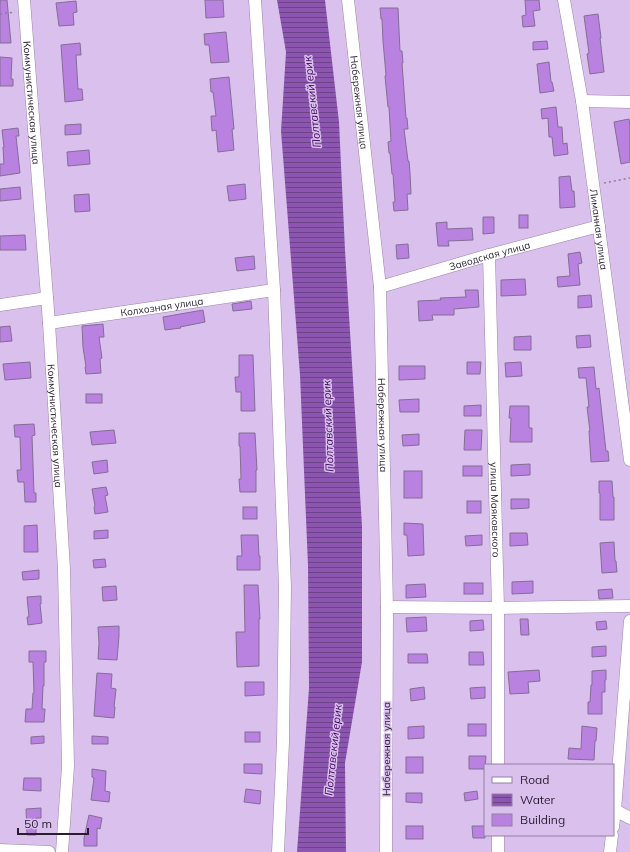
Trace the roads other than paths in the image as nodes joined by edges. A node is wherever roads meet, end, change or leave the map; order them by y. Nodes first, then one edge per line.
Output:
1 (255, 0) edge
2 (348, 0) edge
3 (564, 0) edge
4 (24, 6) edge
5 (582, 101) junction
6 (630, 102) edge
7 (599, 226) junction
8 (489, 255) junction
9 (380, 287) junction
10 (274, 290) junction
11 (47, 298) junction
12 (0, 305) edge
13 (49, 322) junction
14 (630, 460) edge
15 (630, 606) edge
16 (387, 607) junction
17 (498, 608) junction
18 (630, 621) edge
19 (498, 764) edge
20 (615, 810) junction
21 (614, 818) edge
22 (630, 818) edge
23 (498, 836) edge
24 (612, 836) edge
25 (0, 850) edge
26 (49, 852) edge
27 (62, 852) edge
28 (278, 852) edge
29 (386, 852) edge
30 (498, 852) edge
31 (610, 852) edge

1 - 10 street
2 - 9 street, Набережная улица
3 - 5 street, Лиманная улица
4 - 11 street, Коммунистическая улица
5 - 6 street
5 - 7 street, Лиманная улица
7 - 8 street, Заводская улица
7 - 14 street, Лиманная улица
8 - 9 street, Заводская улица
8 - 17 street, улица Маяковского
9 - 16 street, Набережная улица
10 - 13 street, Колхозная улица
10 - 28 street
11 - 12 street
11 - 13 street, Коммунистическая улица
13 - 27 street, Коммунистическая улица
15 - 17 street
16 - 17 street
16 - 29 street, Набережная улица
17 - 19 street, улица Маяковского
18 - 20 street
20 - 21 street
20 - 22 street
23 - 30 street
24 - 31 street
25 - 26 street

